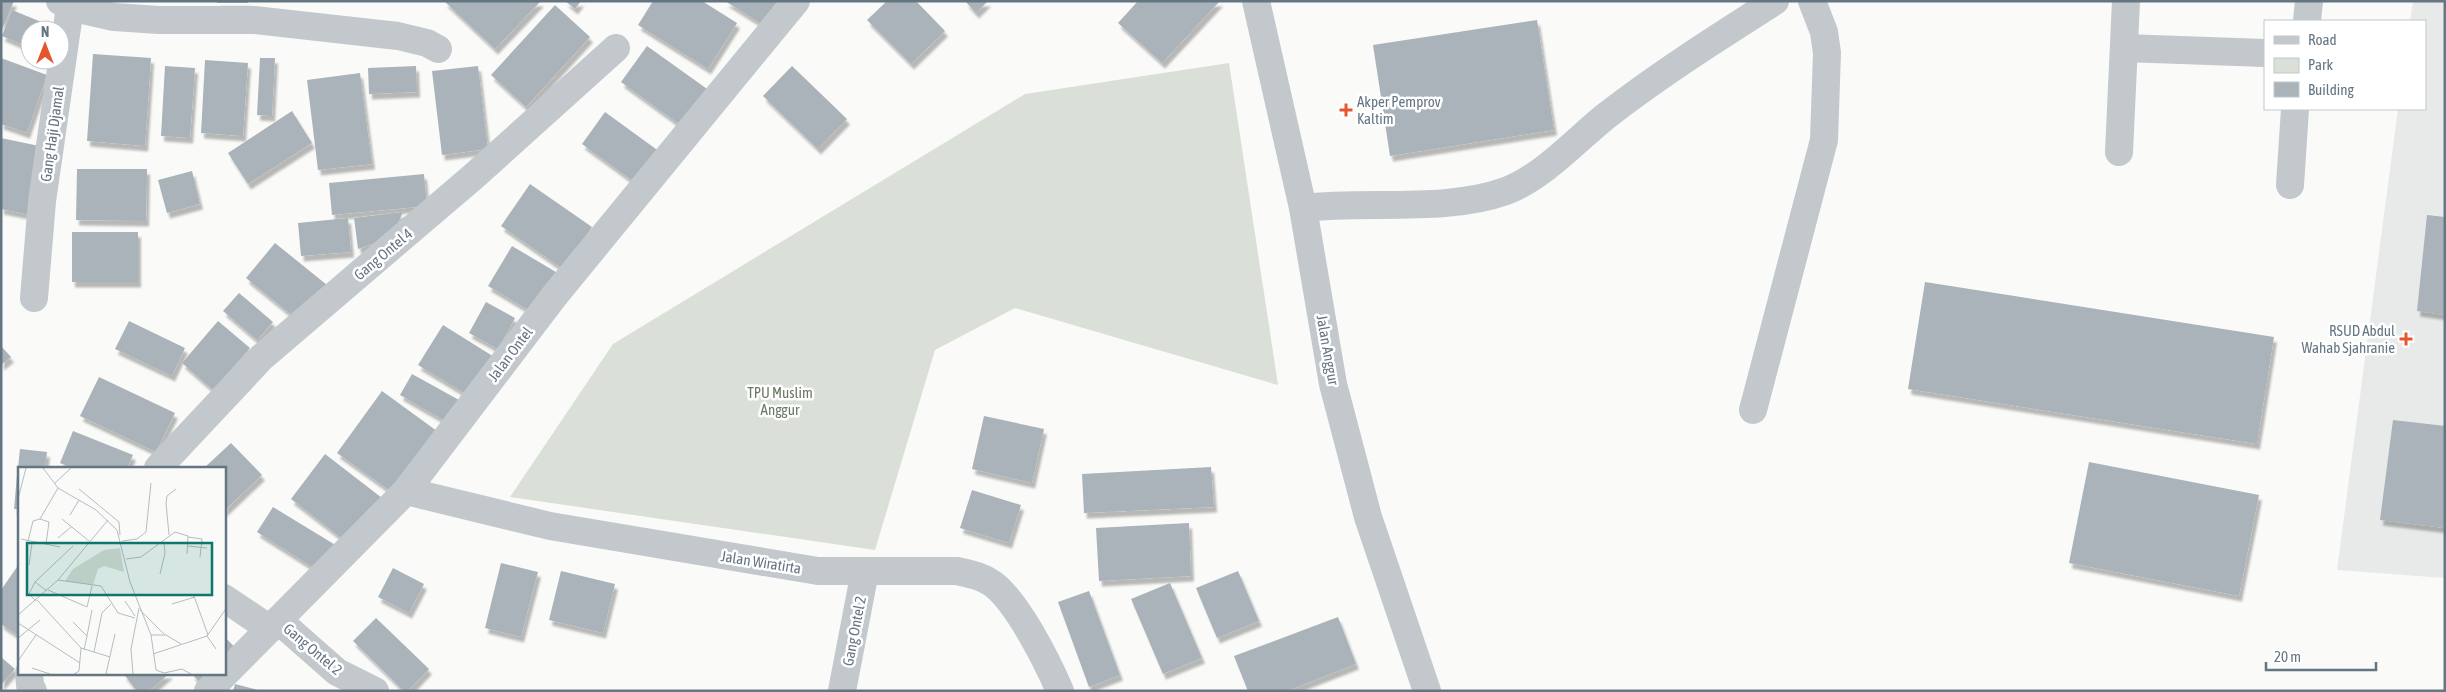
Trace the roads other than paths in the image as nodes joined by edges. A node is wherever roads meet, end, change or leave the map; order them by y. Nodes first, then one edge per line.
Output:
1 (796, 1) edge
2 (1256, 1) edge
3 (1775, 1) edge
4 (1812, 1) edge
5 (2126, 1) edge
6 (2309, 1) edge
7 (65, 4) edge
8 (256, 11) edge
9 (2307, 20) edge
10 (616, 48) dead end
11 (2124, 48) junction
12 (438, 49) dead end
13 (2264, 53) edge
14 (2295, 110) edge
15 (2119, 152) dead end
16 (2290, 185) dead end
17 (1303, 208) junction
18 (34, 298) dead end
19 (1753, 410) dead end
20 (159, 467) edge
21 (406, 491) junction
22 (865, 570) junction
23 (225, 599) edge
24 (274, 625) junction
25 (29, 674) edge
26 (33, 691) edge
27 (208, 691) edge
28 (375, 691) edge
29 (842, 691) edge
30 (1060, 691) edge
31 (1428, 691) edge

1 - 21 street, Jalan Ontel
2 - 17 street, Jalan Anggur
3 - 17 street
4 - 19 street
5 - 11 street
6 - 9 street
7 - 8 street
7 - 18 street, Gang Haji Djamal
8 - 12 street
10 - 20 street, Gang Ontel 4
11 - 13 street
11 - 15 street
14 - 16 street
17 - 31 street, Jalan Anggur
21 - 22 street, Jalan Wiratirta
21 - 24 street, Jalan Ontel
22 - 29 street, Gang Ontel 2
22 - 30 street, Jalan Wiratirta
23 - 24 street, Gang Ontel 2
24 - 27 street, Jalan Ontel
24 - 28 street, Gang Ontel 2
25 - 26 street

